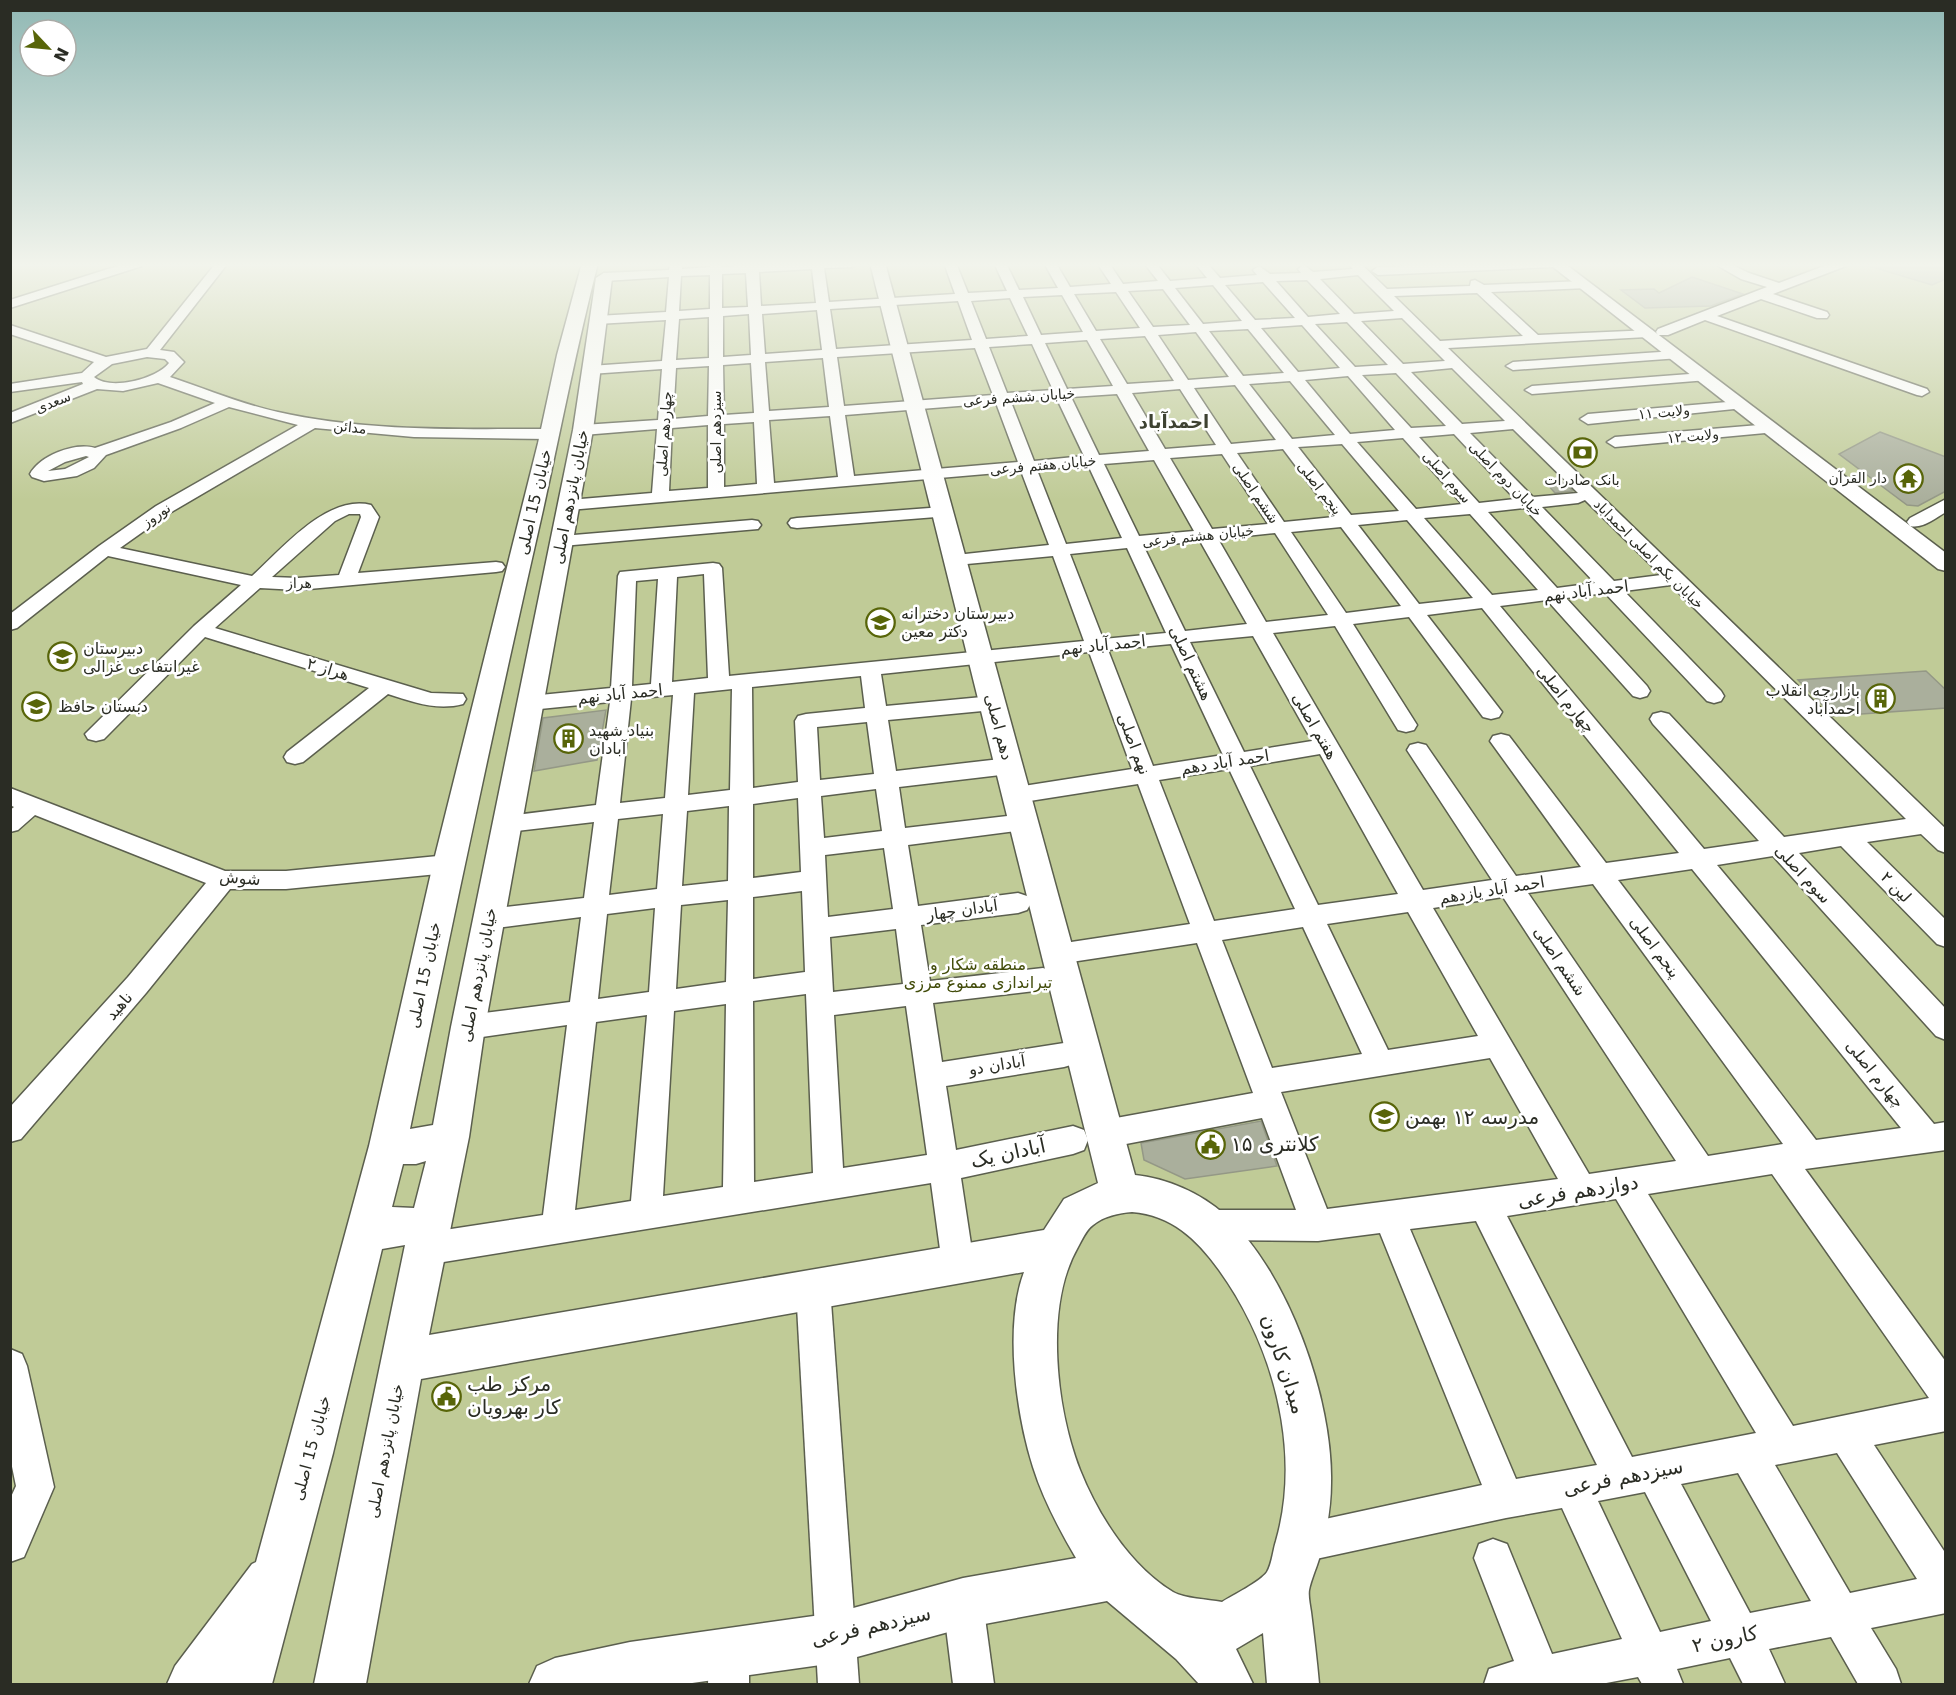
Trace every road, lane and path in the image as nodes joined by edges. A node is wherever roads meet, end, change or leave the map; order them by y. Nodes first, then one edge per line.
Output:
1 (49, 342) edge
2 (160, 342) edge
3 (587, 342) edge
4 (587, 342) edge
5 (604, 342) edge
6 (671, 342) edge
7 (716, 342) edge
8 (757, 342) edge
9 (828, 342) edge
10 (899, 342) edge
11 (993, 342) edge
12 (1038, 342) edge
13 (1095, 342) edge
14 (1156, 342) edge
15 (1210, 342) edge
16 (1267, 342) edge
17 (1324, 342) edge
18 (1374, 342) edge
19 (1434, 342) edge
20 (1484, 342) edge
21 (1663, 342) edge
22 (1668, 342) edge
23 (1780, 342) edge
24 (980, 343) junction
25 (1437, 345) junction
26 (901, 348) junction
27 (586, 349) junction
28 (151, 353) junction
29 (830, 353) junction
30 (1675, 356) junction
31 (758, 358) junction
32 (716, 361) junction
33 (107, 362) junction
34 (669, 364) junction
35 (1456, 364) junction
36 (1513, 366) dead end
37 (1399, 368) junction
38 (1352, 372) junction
39 (1294, 376) junction
40 (1703, 377) junction
41 (158, 378) junction
42 (1238, 380) junction
43 (91, 381) junction
44 (1184, 384) junction
45 (10, 388) edge
46 (1122, 389) junction
47 (1532, 390) dead end
48 (1922, 392) dead end
49 (1063, 394) junction
50 (1002, 398) junction
51 (229, 402) junction
52 (915, 405) junction
53 (1746, 410) junction
54 (837, 411) junction
55 (762, 417) junction
56 (10, 418) edge
57 (1588, 419) dead end
58 (716, 420) junction
59 (313, 423) junction
60 (665, 424) junction
61 (1518, 424) junction
62 (1773, 426) junction
63 (1458, 429) junction
64 (583, 430) junction
65 (550, 434) junction
66 (1408, 434) junction
67 (1346, 439) junction
68 (1615, 442) dead end
69 (1286, 444) junction
70 (1227, 449) junction
71 (96, 453) dead end
72 (1160, 455) junction
73 (1094, 460) junction
74 (1028, 466) junction
75 (933, 474) junction
76 (847, 482) junction
77 (766, 489) junction
78 (716, 493) junction
79 (660, 498) junction
80 (1578, 498) dead end
81 (1529, 503) junction
82 (1946, 504) edge
83 (568, 506) junction
84 (1475, 509) junction
85 (943, 512) junction
86 (1414, 515) junction
87 (1346, 521) junction
88 (1916, 522) junction
89 (797, 523) dead end
90 (752, 525) dead end
91 (1280, 528) junction
92 (1206, 535) junction
93 (562, 541) junction
94 (1133, 542) junction
95 (1946, 545) edge
96 (105, 549) junction
97 (1059, 549) junction
98 (956, 560) junction
99 (1946, 564) edge
100 (496, 567) dead end
101 (668, 572) junction
102 (1676, 579) junction
103 (346, 580) junction
104 (255, 582) junction
105 (1611, 588) junction
106 (1554, 595) junction
107 (1488, 603) junction
108 (1414, 611) junction
109 (14, 617) edge
110 (1341, 620) junction
111 (546, 621) junction
112 (505, 624) junction
113 (1260, 629) junction
114 (201, 630) junction
115 (1179, 637) junction
116 (1096, 646) junction
117 (981, 657) junction
118 (870, 669) junction
119 (731, 683) junction
120 (385, 686) junction
121 (672, 689) junction
122 (1640, 691) dead end
123 (621, 694) junction
124 (1714, 696) dead end
125 (456, 699) dead end
126 (530, 703) junction
127 (993, 703) junction
128 (1491, 712) dead end
129 (877, 714) junction
130 (1661, 719) dead end
131 (1406, 725) dead end
132 (96, 734) dead end
133 (1502, 741) dead end
134 (1327, 746) junction
135 (1418, 750) dead end
136 (295, 757) dead end
137 (1237, 760) junction
138 (1009, 766) junction
139 (1146, 775) junction
140 (886, 781) junction
141 (809, 789) junction
142 (1017, 795) junction
143 (741, 797) junction
144 (21, 800) edge
145 (675, 805) junction
146 (607, 813) junction
147 (1024, 822) junction
148 (10, 824) edge
149 (507, 824) junction
150 (1925, 825) junction
151 (895, 837) junction
152 (1847, 837) junction
153 (1946, 844) edge
154 (1778, 847) junction
155 (812, 848) junction
156 (1698, 859) junction
157 (448, 864) junction
158 (1600, 873) junction
159 (223, 880) junction
160 (813, 880) junction
161 (1510, 887) junction
162 (741, 889) junction
163 (668, 898) junction
164 (1416, 901) junction
165 (1018, 903) dead end
166 (595, 907) junction
167 (1312, 916) junction
168 (907, 918) junction
169 (488, 920) junction
170 (816, 929) junction
171 (1206, 932) junction
172 (1946, 937) edge
173 (1058, 954) junction
174 (1043, 979) dead end
175 (740, 991) junction
176 (819, 993) junction
177 (918, 993) junction
178 (661, 1002) junction
179 (583, 1012) junction
180 (468, 1027) junction
181 (1946, 1028) edge
182 (1498, 1045) junction
183 (1064, 1055) dead end
184 (1381, 1064) junction
185 (930, 1076) junction
186 (1267, 1093) junction
187 (10, 1129) edge
188 (1105, 1134) junction
189 (450, 1137) junction
190 (1936, 1137) edge
191 (1073, 1140) dead end
192 (388, 1146) junction
193 (1794, 1157) junction
194 (944, 1167) junction
195 (1701, 1172) junction
196 (1624, 1184) junction
197 (829, 1185) junction
198 (1581, 1190) junction
199 (1120, 1192) junction
200 (738, 1200) junction
201 (1484, 1205) junction
202 (646, 1214) junction
203 (1389, 1217) junction
204 (1208, 1225) junction
205 (1318, 1226) junction
206 (557, 1228) junction
207 (365, 1237) junction
208 (426, 1242) junction
209 (1052, 1248) junction
210 (958, 1264) junction
211 (813, 1288) junction
212 (403, 1361) junction
213 (10, 1366) edge
214 (1946, 1392) edge
215 (1946, 1413) edge
216 (1845, 1433) junction
217 (1784, 1445) junction
218 (1747, 1453) junction
219 (1639, 1475) junction
220 (1572, 1488) junction
221 (1506, 1499) junction
222 (10, 1543) edge
223 (1302, 1543) junction
224 (1493, 1558) dead end
225 (279, 1567) junction
226 (1115, 1575) junction
227 (1284, 1589) junction
228 (1946, 1591) edge
229 (963, 1603) junction
230 (1841, 1615) junction
231 (1165, 1616) junction
232 (1740, 1636) junction
233 (837, 1661) edge
234 (729, 1668) edge
235 (1656, 1670) edge
236 (629, 1676) edge
237 (1529, 1682) edge
238 (193, 1684) edge
239 (246, 1684) edge
240 (340, 1684) edge
241 (555, 1684) edge
242 (974, 1684) edge
243 (1227, 1684) edge
244 (1293, 1684) edge
245 (1765, 1684) edge
246 (1881, 1684) edge

1 - 33 street
2 - 28 street
3 - 27 main road, خیابان 15 اصلی
4 - 27 main road, خیابان پانزدهم اصلی
5 - 27 street
6 - 34 street, چهاردهم اصلی
7 - 32 street, سیزدهم اصلی
8 - 31 street
9 - 29 street
10 - 26 main road, دهم اصلی
11 - 24 street
12 - 49 street, هشتم اصلی
13 - 46 street, هفتم اصلی
14 - 44 street, ششم اصلی
15 - 42 street, پنجم اصلی
16 - 39 street, چهارم اصلی
17 - 38 street, سوم اصلی
18 - 37 street, خیابان دوم اصلی
19 - 25 street, خیابان یکم اصلی احمداباد
20 - 25 street
21 - 30 main road
22 - 62 main road
23 - 48 street
24 - 26 street
24 - 50 street, نهم اصلی
25 - 35 street, خیابان یکم اصلی احمداباد
26 - 29 street
26 - 52 main road, دهم اصلی
27 - 34 street
27 - 64 main road, خیابان پانزدهم اصلی
27 - 65 main road, خیابان 15 اصلی
28 - 33 street
28 - 41 street
29 - 31 street
29 - 54 street
30 - 36 street
30 - 40 main road
31 - 32 street
31 - 55 street
32 - 34 street
32 - 58 street, سیزدهم اصلی
33 - 43 street
34 - 60 street, چهاردهم اصلی
35 - 37 street, خیابان ششم فرعی
35 - 61 street, خیابان یکم اصلی احمداباد
37 - 38 street, خیابان ششم فرعی
37 - 63 street, خیابان دوم اصلی
38 - 39 street, خیابان ششم فرعی
38 - 66 street, سوم اصلی
39 - 42 street, خیابان ششم فرعی
39 - 67 street, چهارم اصلی
40 - 47 street
40 - 53 main road
41 - 43 street
41 - 51 street, مدائن
42 - 44 street, خیابان ششم فرعی
42 - 69 street, پنجم اصلی
43 - 45 street
43 - 56 street, سعدی
44 - 46 street, خیابان ششم فرعی
44 - 70 street, ششم اصلی
46 - 49 street, خیابان ششم فرعی
46 - 72 street, هفتم اصلی
49 - 50 street, خیابان ششم فرعی
49 - 73 street, هشتم اصلی
50 - 52 street, خیابان ششم فرعی
50 - 74 street, نهم اصلی
51 - 59 street, مدائن
51 - 71 street
52 - 54 street, خیابان ششم فرعی
52 - 75 main road, دهم اصلی
53 - 57 street, ولایت ۱۱
53 - 62 main road
54 - 55 street, خیابان ششم فرعی
54 - 76 street
55 - 58 street, خیابان ششم فرعی
55 - 77 street
58 - 60 street, خیابان ششم فرعی
58 - 78 street, سیزدهم اصلی
59 - 65 street, مدائن
59 - 96 street, نوروز
60 - 64 street, خیابان ششم فرعی
60 - 79 street, چهاردهم اصلی
61 - 63 street, خیابان هفتم فرعی
61 - 102 street, خیابان یکم اصلی احمداباد
62 - 68 street, ولایت ۱۲
62 - 88 main road
62 - 99 main road
63 - 66 street, خیابان هفتم فرعی
63 - 81 street, خیابان دوم اصلی
64 - 83 main road, خیابان پانزدهم اصلی
65 - 112 main road, خیابان 15 اصلی
66 - 67 street, خیابان هفتم فرعی
66 - 84 street, سوم اصلی
67 - 69 street, خیابان هفتم فرعی
67 - 86 street, چهارم اصلی
69 - 70 street, خیابان هفتم فرعی
69 - 87 street, پنجم اصلی
70 - 72 street, خیابان هفتم فرعی
70 - 91 street, ششم اصلی
72 - 73 street, خیابان هفتم فرعی
72 - 92 street, هفتم اصلی
73 - 74 street, خیابان هفتم فرعی
73 - 94 street, هشتم اصلی
74 - 75 street, خیابان هفتم فرعی
74 - 97 street, نهم اصلی
75 - 76 street, خیابان هفتم فرعی
75 - 85 main road, دهم اصلی
76 - 77 street, خیابان هفتم فرعی
77 - 78 street, خیابان هفتم فرعی
78 - 79 street, خیابان هفتم فرعی
79 - 83 street, خیابان هفتم فرعی
80 - 81 street, خیابان هشتم فرعی
81 - 84 street, خیابان هشتم فرعی
81 - 105 street, خیابان دوم اصلی
82 - 88 street
83 - 93 main road, خیابان پانزدهم اصلی
84 - 86 street, خیابان هشتم فرعی
84 - 106 street, سوم اصلی
85 - 89 street
85 - 98 main road, دهم اصلی
86 - 87 street, خیابان هشتم فرعی
86 - 107 street, چهارم اصلی
87 - 91 street, خیابان هشتم فرعی
87 - 108 street, پنجم اصلی
88 - 95 main road
90 - 93 street
91 - 92 street, خیابان هشتم فرعی
91 - 110 street, ششم اصلی
92 - 94 street, خیابان هشتم فرعی
92 - 113 street, هفتم اصلی
93 - 111 main road, خیابان پانزدهم اصلی
94 - 97 street, خیابان هشتم فرعی
94 - 115 street, هشتم اصلی
96 - 104 street, هراز
96 - 109 street, نوروز
97 - 98 street, خیابان هشتم فرعی
97 - 116 street, نهم اصلی
98 - 117 main road, دهم اصلی
100 - 103 street, هراز
101 - 119 street
101 - 121 street
101 - 123 street
102 - 105 street, احمد آباد نهم
102 - 150 street, خیابان یکم اصلی احمداباد
103 - 104 street, هراز
103 - 104 street
104 - 114 street
105 - 106 street, احمد آباد نهم
105 - 124 street, خیابان دوم اصلی
106 - 107 street, احمد آباد نهم
106 - 122 street, سوم اصلی
107 - 108 street, احمد آباد نهم
107 - 156 street, چهارم اصلی
108 - 110 street, احمد آباد نهم
108 - 128 street, پنجم اصلی
110 - 113 street, احمد آباد نهم
110 - 131 street, ششم اصلی
111 - 112 main road
111 - 126 main road, خیابان پانزدهم اصلی
112 - 157 main road, خیابان 15 اصلی
113 - 115 street, احمد آباد نهم
113 - 134 street, هفتم اصلی
114 - 120 street, هراز ۲
114 - 132 street
115 - 116 street, احمد آباد نهم
115 - 137 street, هشتم اصلی
116 - 117 street, احمد آباد نهم
116 - 139 street, نهم اصلی
117 - 118 street, احمد آباد نهم
117 - 127 main road, دهم اصلی
118 - 119 street, احمد آباد نهم
118 - 129 street
119 - 121 street, احمد آباد نهم
119 - 143 street
120 - 125 street, هراز ۲
120 - 136 street
121 - 123 street, احمد آباد نهم
121 - 145 street
123 - 126 street, احمد آباد نهم
123 - 146 street
126 - 149 main road, خیابان پانزدهم اصلی
127 - 129 street
127 - 138 main road, دهم اصلی
129 - 140 street
129 - 141 street
130 - 154 street, سوم اصلی
133 - 158 street, پنجم اصلی
134 - 137 street, احمد آباد دهم
134 - 164 street, هفتم اصلی
135 - 161 street, ششم اصلی
137 - 139 street, احمد آباد دهم
137 - 167 street, هشتم اصلی
138 - 140 street
138 - 142 main road, دهم اصلی
139 - 142 street, احمد آباد دهم
139 - 171 street, نهم اصلی
140 - 141 street
140 - 151 street
141 - 143 street
141 - 155 street
142 - 147 main road, دهم اصلی
143 - 145 street
143 - 162 street
144 - 148 street
144 - 159 street, شوش
145 - 146 street
145 - 163 street
146 - 149 street
146 - 166 street
147 - 151 street
147 - 173 main road, دهم اصلی
149 - 169 main road, خیابان پانزدهم اصلی
150 - 152 street, احمد آباد یازدهم
150 - 153 street, خیابان یکم اصلی احمداباد
151 - 155 street
151 - 168 street
152 - 154 street, احمد آباد یازدهم
152 - 172 street, لین ۲
154 - 156 street, احمد آباد یازدهم
154 - 181 street, سوم اصلی
155 - 160 street
156 - 158 street, احمد آباد یازدهم
156 - 190 street, چهارم اصلی
157 - 159 street, شوش
157 - 192 main road, خیابان 15 اصلی
158 - 161 street, احمد آباد یازدهم
158 - 193 street, پنجم اصلی
159 - 187 street, ناهید
160 - 162 street
160 - 170 street
161 - 164 street, احمد آباد یازدهم
161 - 195 street, ششم اصلی
162 - 163 street
162 - 175 street
163 - 166 street
163 - 178 street
164 - 167 street, احمد آباد یازدهم
164 - 182 street, هفتم اصلی
165 - 168 street, آبادان چهار
166 - 169 street
166 - 179 street
167 - 171 street, احمد آباد یازدهم
167 - 184 street, هشتم اصلی
168 - 170 street, آبادان چهار
168 - 177 street
169 - 180 main road, خیابان پانزدهم اصلی
170 - 176 street
171 - 173 street, احمد آباد یازدهم
171 - 186 street, نهم اصلی
173 - 188 main road, دهم اصلی
174 - 177 street
175 - 176 street
175 - 178 street
175 - 200 street
176 - 177 street
176 - 197 street
177 - 185 street
178 - 179 street
178 - 202 street
179 - 180 street
179 - 206 street
180 - 189 main road, خیابان پانزدهم اصلی
182 - 184 street
182 - 198 street, هفتم اصلی
183 - 185 street, آبادان دو
184 - 186 street
185 - 194 street
186 - 188 street
186 - 205 street, نهم اصلی
188 - 199 main road, دهم اصلی
189 - 192 main road
189 - 208 main road, خیابان پانزدهم اصلی
190 - 193 street, دوازدهم فرعی
191 - 194 street, آبادان یک
192 - 207 main road, خیابان 15 اصلی
193 - 195 street, دوازدهم فرعی
193 - 214 street, پنجم اصلی
194 - 197 street, آبادان یک
194 - 210 street
195 - 196 street, دوازدهم فرعی
196 - 198 street, دوازدهم فرعی
196 - 217 street
197 - 200 street, آبادان یک
198 - 201 street, دوازدهم فرعی
199 - 204 main road, میدان کارون
199 - 209 main road
200 - 202 street, آبادان یک
201 - 203 street, دوازدهم فرعی
201 - 219 street
202 - 206 street, آبادان یک
203 - 205 street, دوازدهم فرعی
203 - 221 street
204 - 205 street, دوازدهم فرعی
204 - 223 main road, میدان کارون
206 - 208 street, آبادان یک
207 - 208 main road
207 - 225 main road, خیابان 15 اصلی
208 - 212 main road, خیابان پانزدهم اصلی
209 - 210 main road
209 - 226 main road
210 - 211 main road
211 - 212 main road
211 - 233 street
212 - 240 main road, خیابان پانزدهم اصلی
213 - 222 street
215 - 216 street, سیزدهم فرعی
216 - 217 street, سیزدهم فرعی
216 - 228 street
217 - 218 street, سیزدهم فرعی
218 - 219 street, سیزدهم فرعی
218 - 230 street
219 - 220 street, سیزدهم فرعی
219 - 232 street
220 - 221 street, سیزدهم فرعی
220 - 235 street
221 - 223 street, سیزدهم فرعی
223 - 227 main road, میدان کارون
224 - 237 street
225 - 238 main road
225 - 239 main road, خیابان 15 اصلی
226 - 229 main road, سیزدهم فرعی
226 - 231 main road
227 - 231 main road
227 - 244 main road
228 - 230 street, کارون ۲
229 - 233 main road, سیزدهم فرعی
229 - 242 street
230 - 232 street, کارون ۲
230 - 246 street
231 - 243 main road
232 - 235 street, کارون ۲
232 - 245 street
233 - 234 main road, سیزدهم فرعی
234 - 236 main road, سیزدهم فرعی
235 - 237 street, کارون ۲
236 - 241 main road, سیزدهم فرعی

